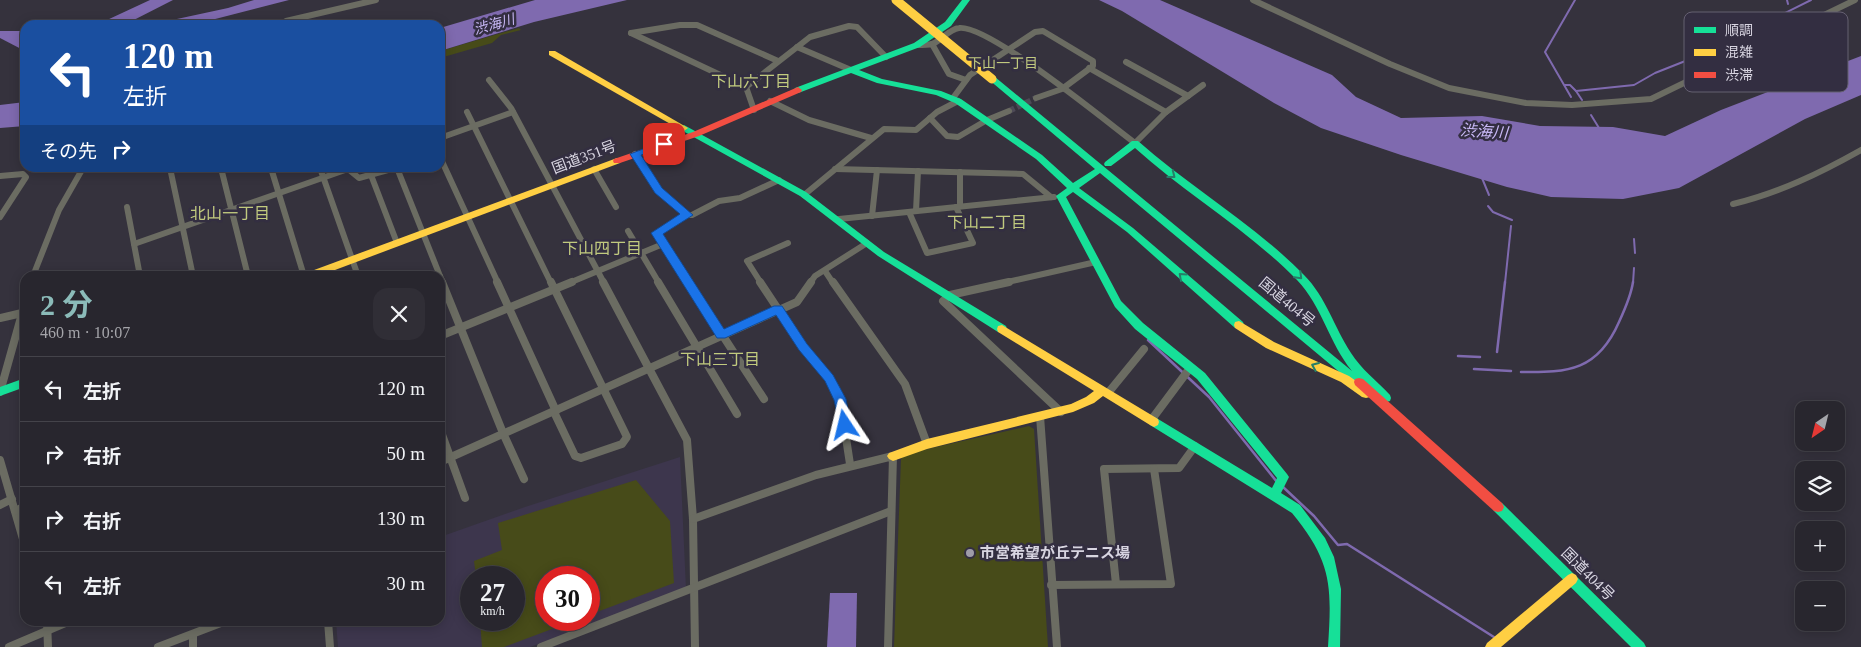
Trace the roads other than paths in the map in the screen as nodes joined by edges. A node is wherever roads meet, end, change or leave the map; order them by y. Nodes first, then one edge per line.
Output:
1 (376, 0) edge
2 (896, 0) edge
3 (1254, 0) edge
4 (1855, 0) edge
5 (965, 1) edge
6 (1830, 12) edge
7 (290, 20) edge
8 (932, 44) junction
9 (917, 45) junction
10 (797, 47) junction
11 (1008, 49) junction
12 (552, 53) dead end
13 (886, 57) junction
14 (778, 61) junction
15 (1126, 62) dead end
16 (1089, 68) junction
17 (851, 70) junction
18 (489, 80) dead end
19 (966, 80) junction
20 (1684, 83) edge
21 (1204, 85) dead end
22 (746, 87) junction
23 (1062, 89) junction
24 (1188, 96) junction
25 (1036, 98) tunnel mouth
26 (955, 100) junction
27 (770, 102) junction
28 (754, 110) junction
29 (1009, 110) tunnel mouth
30 (467, 112) dead end
31 (513, 112) junction
32 (1166, 112) junction
33 (930, 118) junction
34 (988, 120) junction
35 (473, 126) junction
36 (696, 134) junction
37 (445, 136) edge
38 (871, 138) junction
39 (1135, 143) junction
40 (1861, 150) edge
41 (635, 154) junction
42 (1108, 164) dead end
43 (445, 168) edge
44 (594, 169) junction
45 (835, 169) junction
46 (877, 170) junction
47 (918, 171) junction
48 (81, 172) edge
49 (171, 172) edge
50 (222, 172) edge
51 (272, 172) edge
52 (321, 172) edge
53 (340, 172) edge
54 (352, 172) edge
55 (382, 172) edge
56 (398, 172) edge
57 (960, 172) junction
58 (1096, 172) dead end
59 (371, 175) junction
60 (0, 176) edge
61 (323, 178) junction
62 (779, 180) junction
63 (552, 185) junction
64 (1072, 187) junction
65 (279, 193) junction
66 (804, 195) junction
67 (1056, 197) junction
68 (511, 200) junction
69 (1733, 204) dead end
70 (958, 206) junction
71 (127, 207) dead end
72 (616, 207) dead end
73 (231, 211) junction
74 (912, 212) junction
75 (688, 215) junction
76 (468, 216) junction
77 (872, 216) junction
78 (0, 217) edge
79 (839, 219) junction
80 (183, 227) junction
81 (628, 231) dead end
82 (422, 233) junction
83 (397, 243) junction
84 (788, 243) dead end
85 (866, 243) junction
86 (134, 244) junction
87 (663, 244) junction
88 (641, 254) junction
89 (352, 259) junction
90 (1096, 262) junction
91 (35, 271) edge
92 (139, 271) edge
93 (192, 271) edge
94 (247, 271) edge
95 (302, 271) edge
96 (322, 271) edge
97 (356, 271) edge
98 (438, 271) edge
99 (825, 271) junction
100 (599, 272) junction
101 (445, 288) edge
102 (555, 289) junction
103 (950, 296) junction
104 (510, 308) junction
105 (778, 309) junction
106 (20, 313) edge
107 (0, 318) edge
108 (20, 320) edge
109 (461, 328) junction
110 (445, 334) edge
111 (721, 335) junction
112 (697, 347) junction
113 (1144, 349) dead end
114 (650, 368) junction
115 (1190, 368) junction
116 (20, 384) edge
117 (604, 388) junction
118 (1106, 391) junction
119 (0, 392) edge
120 (764, 399) dead end
121 (555, 411) junction
122 (1061, 412) junction
123 (737, 414) dead end
124 (1040, 416) junction
125 (1152, 419) junction
126 (503, 433) junction
127 (445, 443) edge
128 (927, 444) junction
129 (1195, 446) junction
130 (1441, 454) junction
131 (893, 456) junction
132 (450, 457) junction
133 (0, 460) edge
134 (445, 460) edge
135 (850, 464) junction
136 (1154, 469) junction
137 (524, 479) dead end
138 (1275, 494) junction
139 (465, 498) dead end
140 (12, 499) junction
141 (0, 505) edge
142 (20, 508) edge
143 (15, 511) junction
144 (891, 511) junction
145 (693, 519) junction
146 (20, 528) edge
147 (1572, 580) junction
148 (1116, 584) junction
149 (1052, 585) junction
150 (694, 587) junction
151 (47, 626) edge
152 (214, 626) edge
153 (328, 626) edge
154 (193, 635) junction
155 (9, 647) edge
156 (48, 647) edge
157 (158, 647) edge
158 (193, 647) edge
159 (330, 647) edge
160 (542, 647) edge
161 (695, 647) edge
162 (888, 647) edge
163 (1057, 647) edge
164 (1334, 647) edge
165 (1491, 647) edge
166 (1640, 647) edge

1 - 7 street
2 - 130 main road, 国道404号, bridge
3 - 20 street
4 - 6 street
5 - 9 main road, 国道351号
8 - 9 street
8 - 11 street
8 - 19 street
9 - 13 main road, 国道351号
10 - 13 street
10 - 14 street
10 - 17 street
11 - 16 street
11 - 19 street
11 - 23 street
12 - 36 main road
13 - 17 main road, 国道351号
14 - 22 street
14 - 22 street
15 - 24 street
16 - 23 street
16 - 32 street
17 - 26 main road
17 - 27 main road, 国道351号
18 - 31 street
19 - 26 street
21 - 24 street
22 - 28 street
23 - 25 street
23 - 39 street
24 - 32 street
26 - 33 street
26 - 34 main road
27 - 28 main road, 国道351号
27 - 38 street
28 - 36 main road, 国道351号
29 - 34 street
30 - 35 street
31 - 35 street
31 - 63 street
32 - 39 street
33 - 34 street
33 - 38 street
34 - 64 main road
35 - 37 street
35 - 68 street
36 - 41 main road, 国道351号
36 - 62 main road
38 - 45 street
39 - 42 main road
39 -> 130 main road
40 - 69 street
41 - 44 main road, 国道351号
41 - 75 street
43 - 76 street
44 - 63 main road, 国道351号
44 - 72 street
45 - 46 street
45 - 66 street
46 - 47 street
46 - 77 street
47 - 57 street
47 - 74 street
48 - 91 street
49 - 80 street
50 - 73 street
51 - 65 street
52 - 61 street
53 - 61 street
54 - 59 street
55 - 59 street
56 - 82 street
57 - 67 street
57 - 70 street
58 - 64 main road
59 - 83 street
60 - 78 street
61 - 65 street
61 - 89 street
62 - 66 main road
62 - 75 street
63 - 68 main road, 国道351号
63 - 100 street
64 - 67 main road
130 -> 64 main road
65 - 73 street
65 - 95 street
66 - 79 main road
67 - 70 street
67 - 90 main road
68 - 76 main road, 国道351号
68 - 102 street
70 - 74 street
70 - 74 street
71 - 86 street
73 - 80 street
73 - 94 street
74 - 77 street
75 - 87 street
76 - 82 main road, 国道351号
76 - 104 street
77 - 79 street
79 - 85 main road
80 - 86 street
80 - 93 street
81 - 88 street
82 - 83 main road, 国道351号
82 - 98 street
83 - 89 main road, 国道351号
84 - 105 street
85 - 99 street
85 - 103 main road
86 - 92 street
87 - 88 street
87 - 111 street
88 - 100 street
88 - 112 street
89 - 96 main road, 国道351号
89 - 97 street
90 - 103 street
90 - 115 main road
99 - 105 street
99 - 128 street
100 - 102 street
100 - 114 street
101 - 109 street
102 - 104 street
102 - 117 street
103 - 118 main road
103 - 122 street
104 - 109 street
104 - 121 street
105 - 111 street
105 - 135 street
106 - 107 street
108 - 119 street
109 - 110 street
109 - 126 street
111 - 112 street
111 - 120 street
112 - 114 street
112 - 123 street
113 - 118 street
114 - 117 street
114 - 145 street
115 - 125 street
115 - 138 main road
116 - 119 main road
117 - 121 street
117 - 121 street
118 - 122 main road
118 - 125 main road
121 - 126 street
122 - 124 main road
124 - 128 main road
124 - 149 street
125 - 129 main road
126 - 132 street
126 - 137 street
127 - 132 street
128 - 131 main road
129 - 136 street
129 - 138 main road
130 - 147 main road, 国道404号
131 - 135 street
131 - 144 street
132 - 134 street
132 - 139 street
133 - 140 street
135 - 145 street
136 - 148 street
136 - 148 street
138 - 164 main road
140 - 141 street
140 - 143 street
142 - 143 street
143 - 146 street
144 - 150 street
144 - 162 street
145 - 150 street
147 - 165 main road
147 - 166 main road, 国道404号
148 - 149 street
149 - 163 street
150 - 160 street
150 - 161 street
151 - 155 street
151 - 156 street
152 - 154 street
153 - 159 street
154 - 157 street
154 - 158 street

